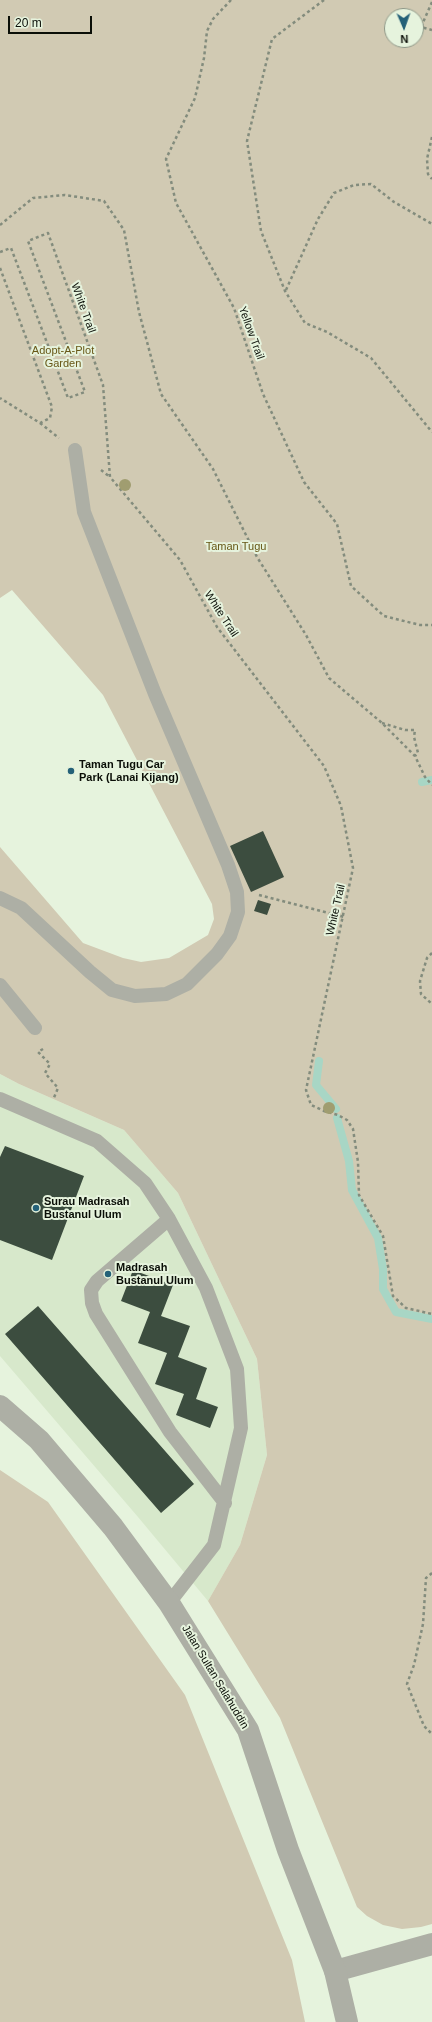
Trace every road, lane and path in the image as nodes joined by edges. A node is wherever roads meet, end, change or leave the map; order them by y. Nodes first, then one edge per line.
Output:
1 (231, 0) edge
2 (324, 0) edge
3 (432, 2) edge
4 (432, 30) edge
5 (432, 137) edge
6 (432, 179) edge
7 (432, 224) edge
8 (0, 225) edge
9 (0, 252) edge
10 (0, 268) edge
11 (285, 290) junction
12 (0, 398) edge
13 (432, 432) edge
14 (75, 450) dead end
15 (432, 625) edge
16 (382, 723) junction
17 (414, 756) junction
18 (431, 785) edge
19 (237, 892) junction
20 (0, 898) edge
21 (344, 917) junction
22 (432, 952) edge
23 (0, 985) edge
24 (432, 1004) edge
25 (35, 1028) joint
26 (0, 1099) edge
27 (45, 1118) junction
28 (169, 1218) junction
29 (432, 1314) edge
30 (0, 1406) edge
31 (225, 1503) junction
32 (432, 1573) edge
33 (169, 1603) junction
34 (432, 1734) edge
35 (432, 1944) edge
36 (335, 1971) junction
37 (347, 2022) edge

1 - 15 path, Yellow Trail
2 - 11 path
3 - 4 path
5 - 6 path
7 - 11 path
8 - 16 path
9 - 21 path, White Trail
10 - 12 path
11 - 13 path
14 - 19 lane
16 - 17 path
16 - 17 path
17 - 18 path
19 - 20 lane
19 - 21 path
21 - 29 path, White Trail
22 - 24 path
23 - 25 lane
25 - 27 path
26 - 27 lane
27 - 28 lane
28 - 31 lane
28 - 31 lane
30 - 33 street, Jalan Sultan Salahuddin
31 - 33 lane
32 - 34 path
33 - 36 street, Jalan Sultan Salahuddin
35 - 36 street
36 - 37 street, Jalan Sultan Salahuddin

